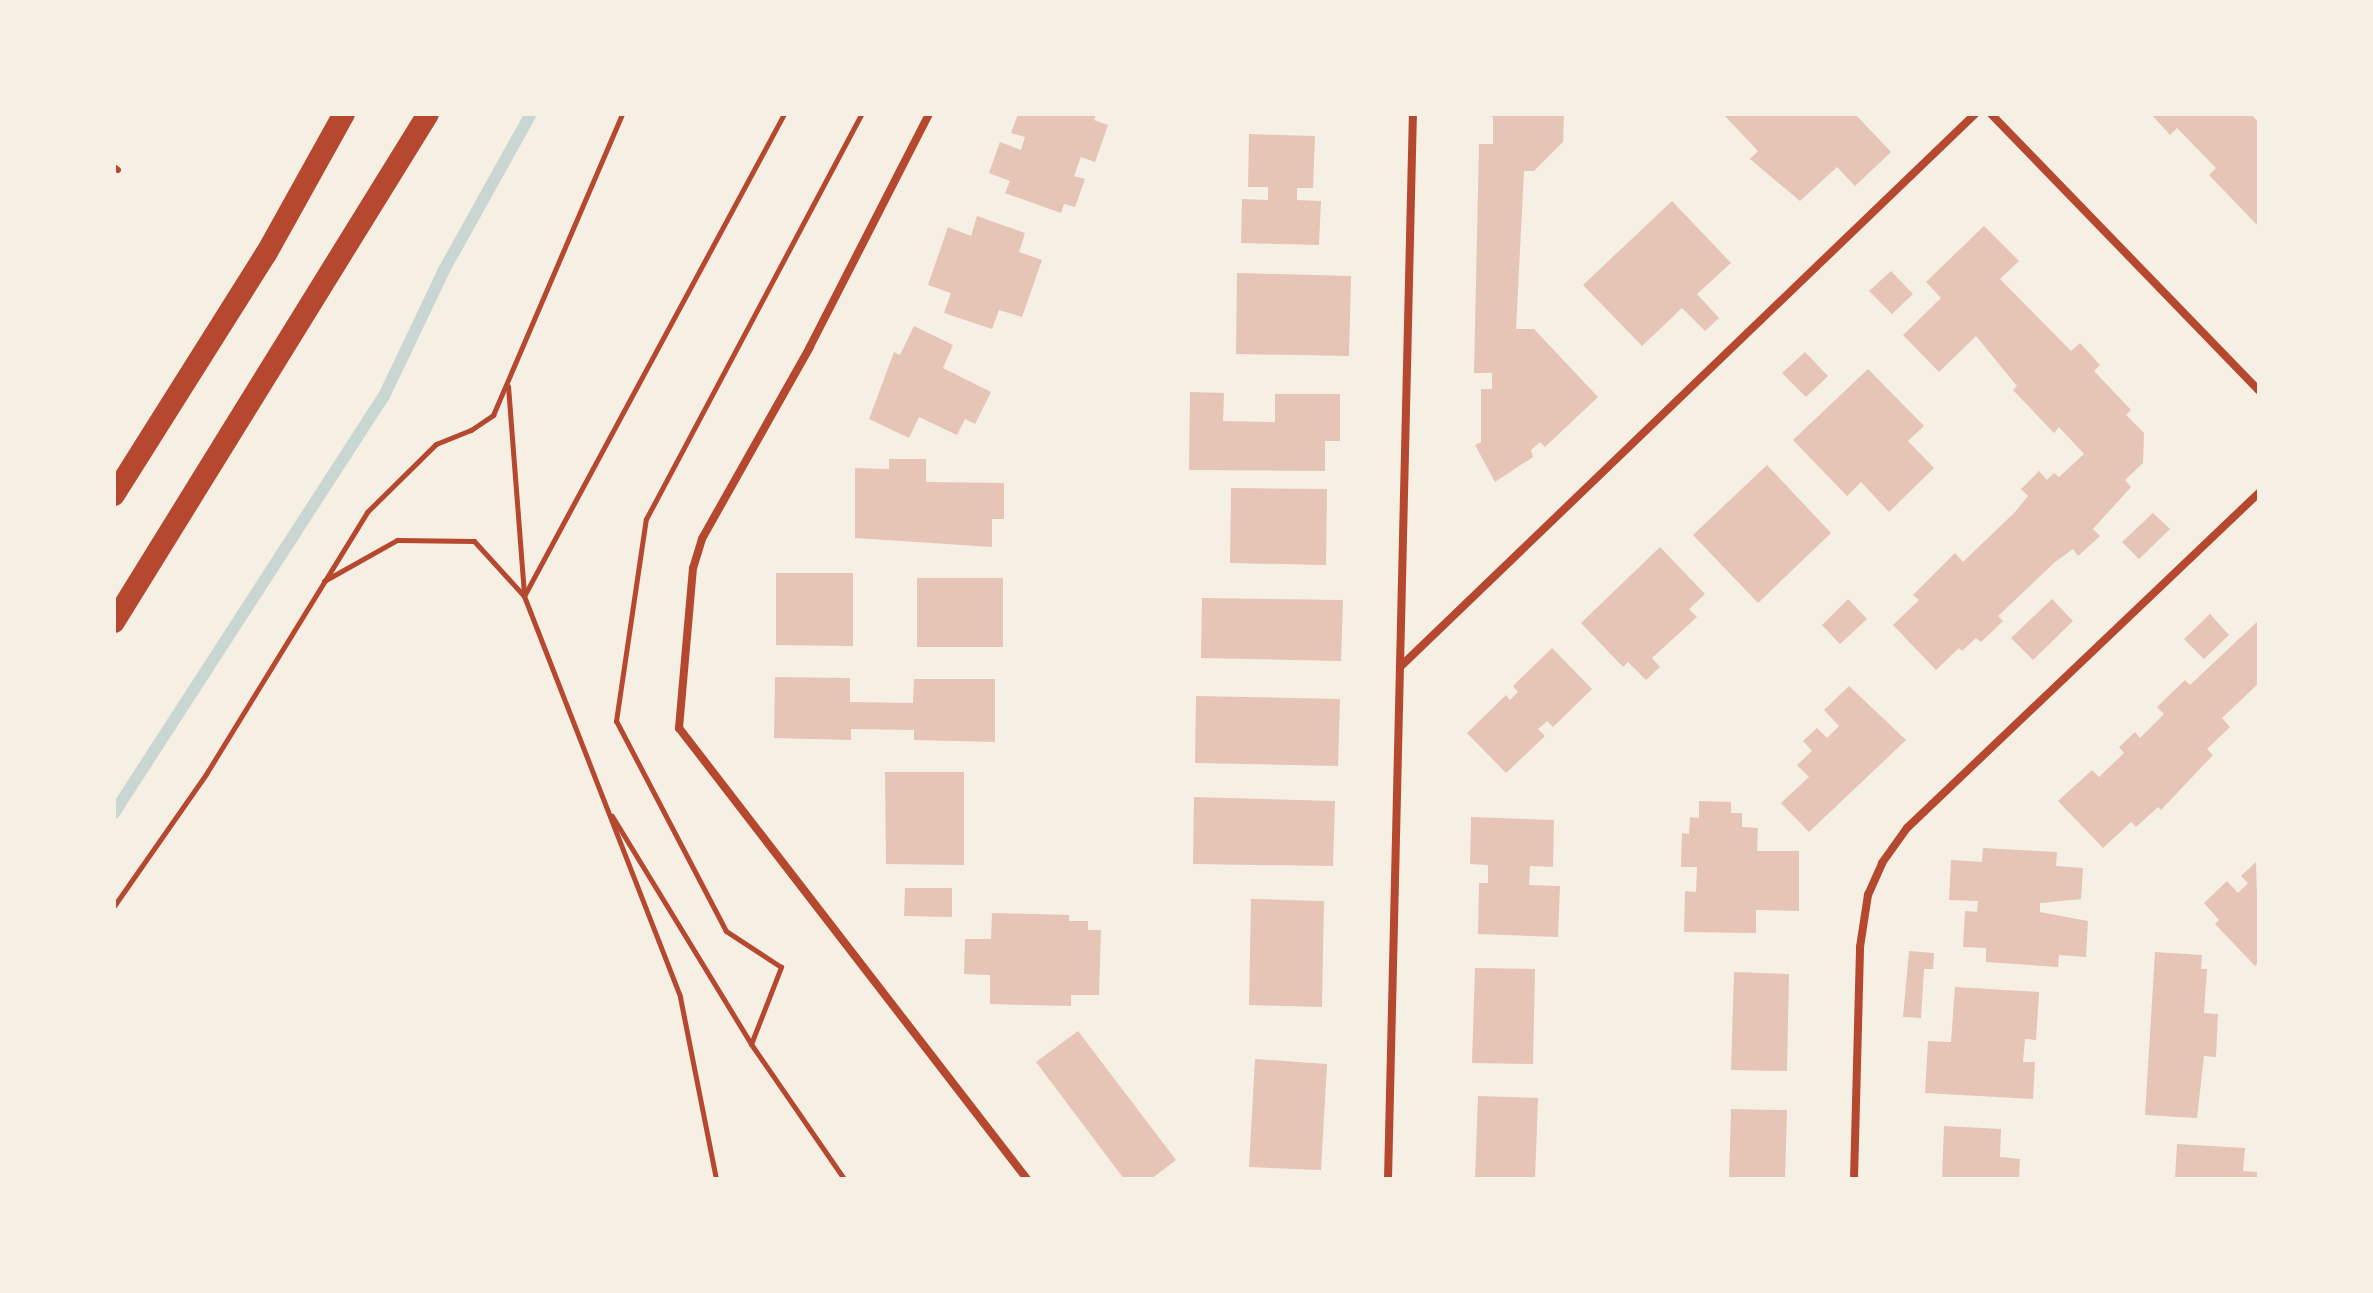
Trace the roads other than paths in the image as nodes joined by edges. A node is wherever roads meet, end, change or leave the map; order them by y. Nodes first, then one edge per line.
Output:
1 (344, 114) edge
2 (428, 114) edge
3 (929, 114) edge
4 (1413, 114) edge
5 (1975, 114) edge
6 (1991, 114) edge
7 (2259, 391) edge
8 (2259, 493) edge
9 (114, 495) edge
10 (114, 622) edge
11 (1400, 667) junction
12 (1027, 1179) edge
13 (1388, 1179) edge
14 (1854, 1179) edge

1 - 9 highway
2 - 10 highway
3 - 12 street
4 - 11 street
5 - 11 street
6 - 7 street
8 - 14 street
11 - 13 street

